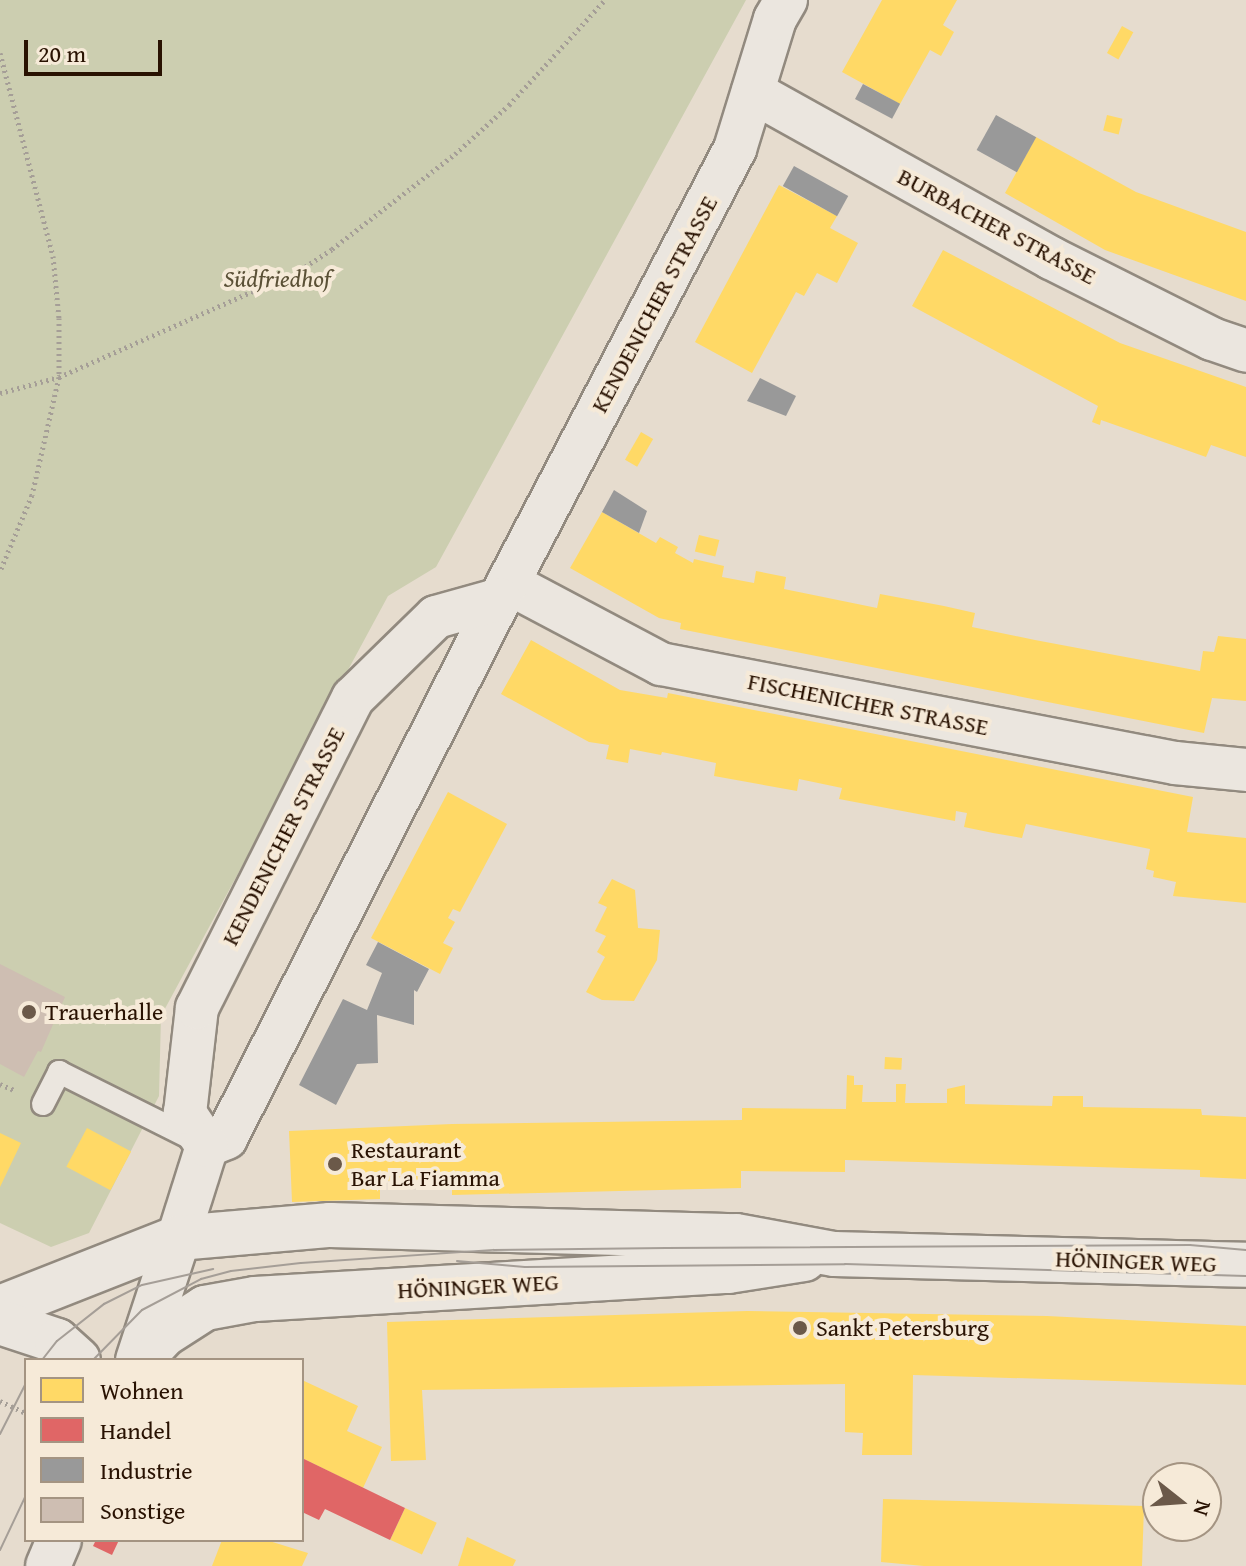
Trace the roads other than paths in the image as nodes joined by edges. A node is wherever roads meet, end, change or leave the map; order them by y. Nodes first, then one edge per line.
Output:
1 (786, 0) edge
2 (753, 92) junction
3 (1246, 351) edge
4 (504, 591) junction
5 (1246, 770) edge
6 (43, 1104) dead end
7 (207, 1146) junction
8 (178, 1238) junction
9 (834, 1254) junction
10 (1246, 1265) edge
11 (0, 1308) edge
12 (0, 1322) edge
13 (76, 1358) edge
14 (140, 1358) edge
15 (141, 1358) edge
16 (58, 1542) edge
17 (48, 1566) edge

1 - 2 street, KENDENICHER STRASSE
2 - 3 street, BURBACHER STRASSE
2 - 4 street, KENDENICHER STRASSE
4 - 5 street, FISCHENICHER STRASSE
4 - 7 street, KENDENICHER STRASSE
4 - 7 street, KENDENICHER STRASSE
6 - 7 lane
7 - 8 street
8 - 9 street, HÖNINGER WEG
8 - 11 street, HÖNINGER WEG
8 - 14 street
9 - 10 street, HÖNINGER WEG
9 - 15 street, HÖNINGER WEG
12 - 13 street
16 - 17 street

